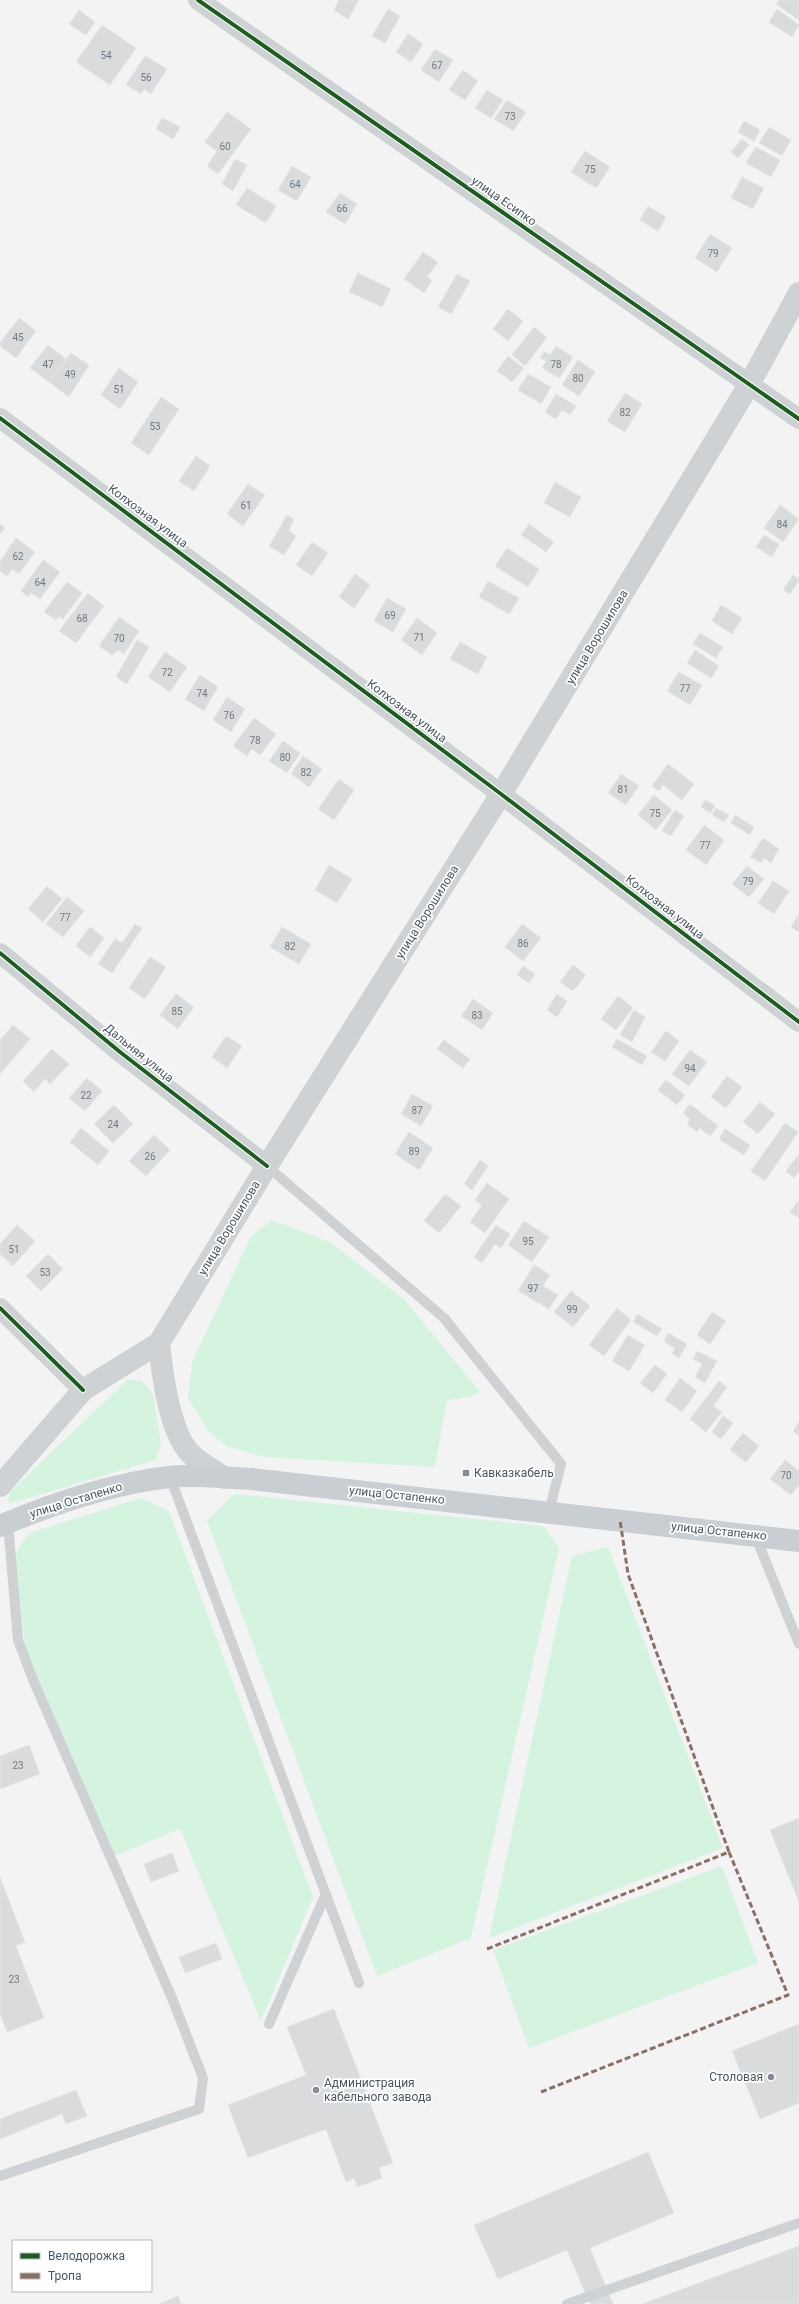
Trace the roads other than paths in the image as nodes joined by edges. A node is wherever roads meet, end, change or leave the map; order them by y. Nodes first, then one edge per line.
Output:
1 (198, 0) edge
2 (799, 293) edge
3 (749, 385) junction
4 (0, 418) edge
5 (799, 419) edge
6 (502, 794) junction
7 (0, 953) edge
8 (799, 1022) edge
9 (267, 1166) junction
10 (0, 1308) edge
11 (159, 1343) junction
12 (84, 1390) junction
13 (170, 1477) junction
14 (225, 1478) junction
15 (0, 1486) edge
16 (549, 1512) junction
17 (4, 1524) edge
18 (755, 1535) junction
19 (799, 1541) edge
20 (799, 1644) edge
21 (325, 1896) junction
22 (359, 1983) dead end
23 (269, 2024) dead end
24 (0, 2176) edge
25 (799, 2223) edge
26 (567, 2304) edge

1 - 3 street, улица Есипко
2 - 3 main road, улица Ворошилова
3 - 5 street, улица Есипко
3 - 6 main road, улица Ворошилова
4 - 6 street, Колхозная улица
6 - 8 street, Колхозная улица
6 - 9 main road, улица Ворошилова
7 - 9 street, Дальняя улица
9 - 11 main road, улица Ворошилова
9 - 16 lane
10 - 12 street
11 - 12 main road, улица Ворошилова
11 - 14 main road
12 - 15 main road, улица Ворошилова
13 - 14 main road, улица Остапенко
13 - 17 main road, улица Остапенко
13 - 21 lane
14 - 16 main road, улица Остапенко
16 - 18 main road, улица Остапенко
17 - 24 lane
18 - 19 main road, улица Остапенко
18 - 20 lane
21 - 22 lane
21 - 23 lane
25 - 26 lane

